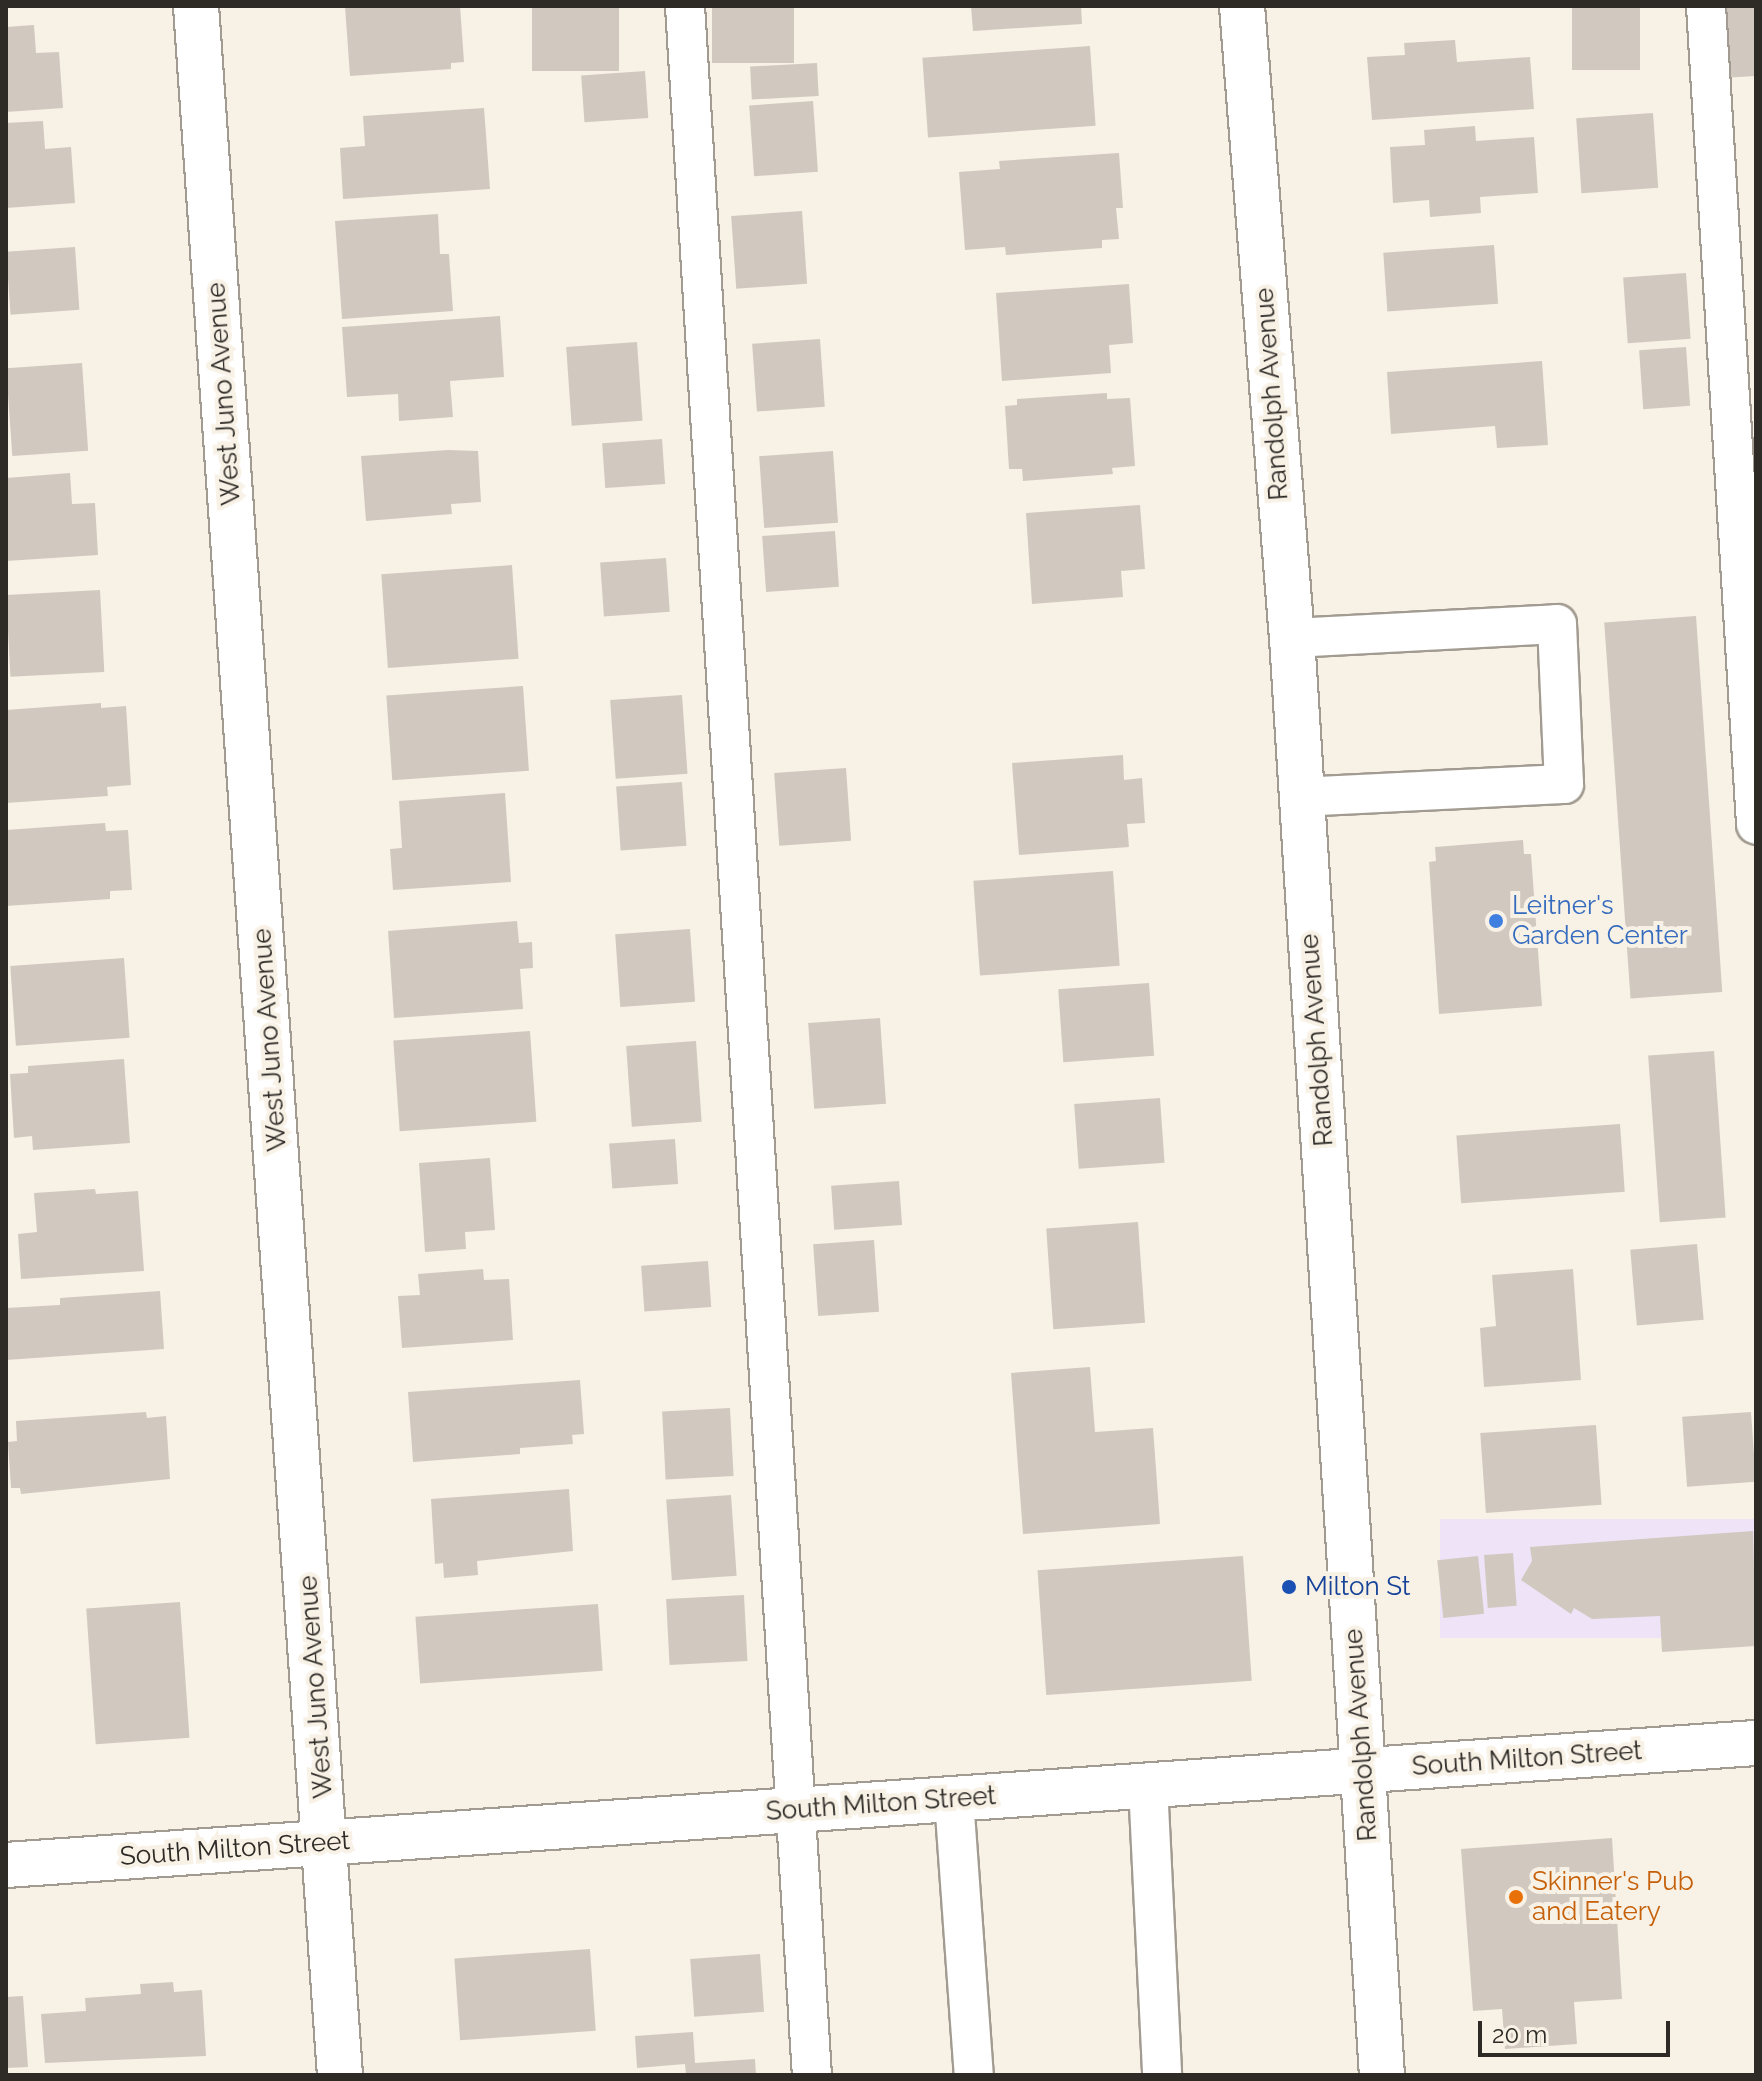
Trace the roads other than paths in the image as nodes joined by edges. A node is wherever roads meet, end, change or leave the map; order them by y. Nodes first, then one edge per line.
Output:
1 (196, 6) edge
2 (685, 6) edge
3 (1242, 6) edge
4 (1706, 6) edge
5 (1292, 638) junction
6 (1302, 797) junction
7 (1756, 824) edge
8 (1756, 1743) edge
9 (1363, 1770) junction
10 (1148, 1785) junction
11 (954, 1799) junction
12 (796, 1810) junction
13 (327, 1843) junction
14 (6, 1865) edge
15 (340, 2075) edge
16 (812, 2075) edge
17 (974, 2075) edge
18 (1162, 2075) edge
19 (1382, 2075) edge

1 - 13 street, West Juno Avenue
2 - 12 lane
3 - 5 street, Randolph Avenue
4 - 7 lane
5 - 6 street, Randolph Avenue
5 - 6 lane
6 - 9 street, Randolph Avenue
8 - 9 street, South Milton Street
9 - 10 street, South Milton Street
9 - 19 street, Randolph Avenue
10 - 11 street, South Milton Street
10 - 18 lane
11 - 12 street, South Milton Street
11 - 17 lane
12 - 13 street, South Milton Street
12 - 16 lane
13 - 14 street, South Milton Street
13 - 15 street, West Juno Avenue

